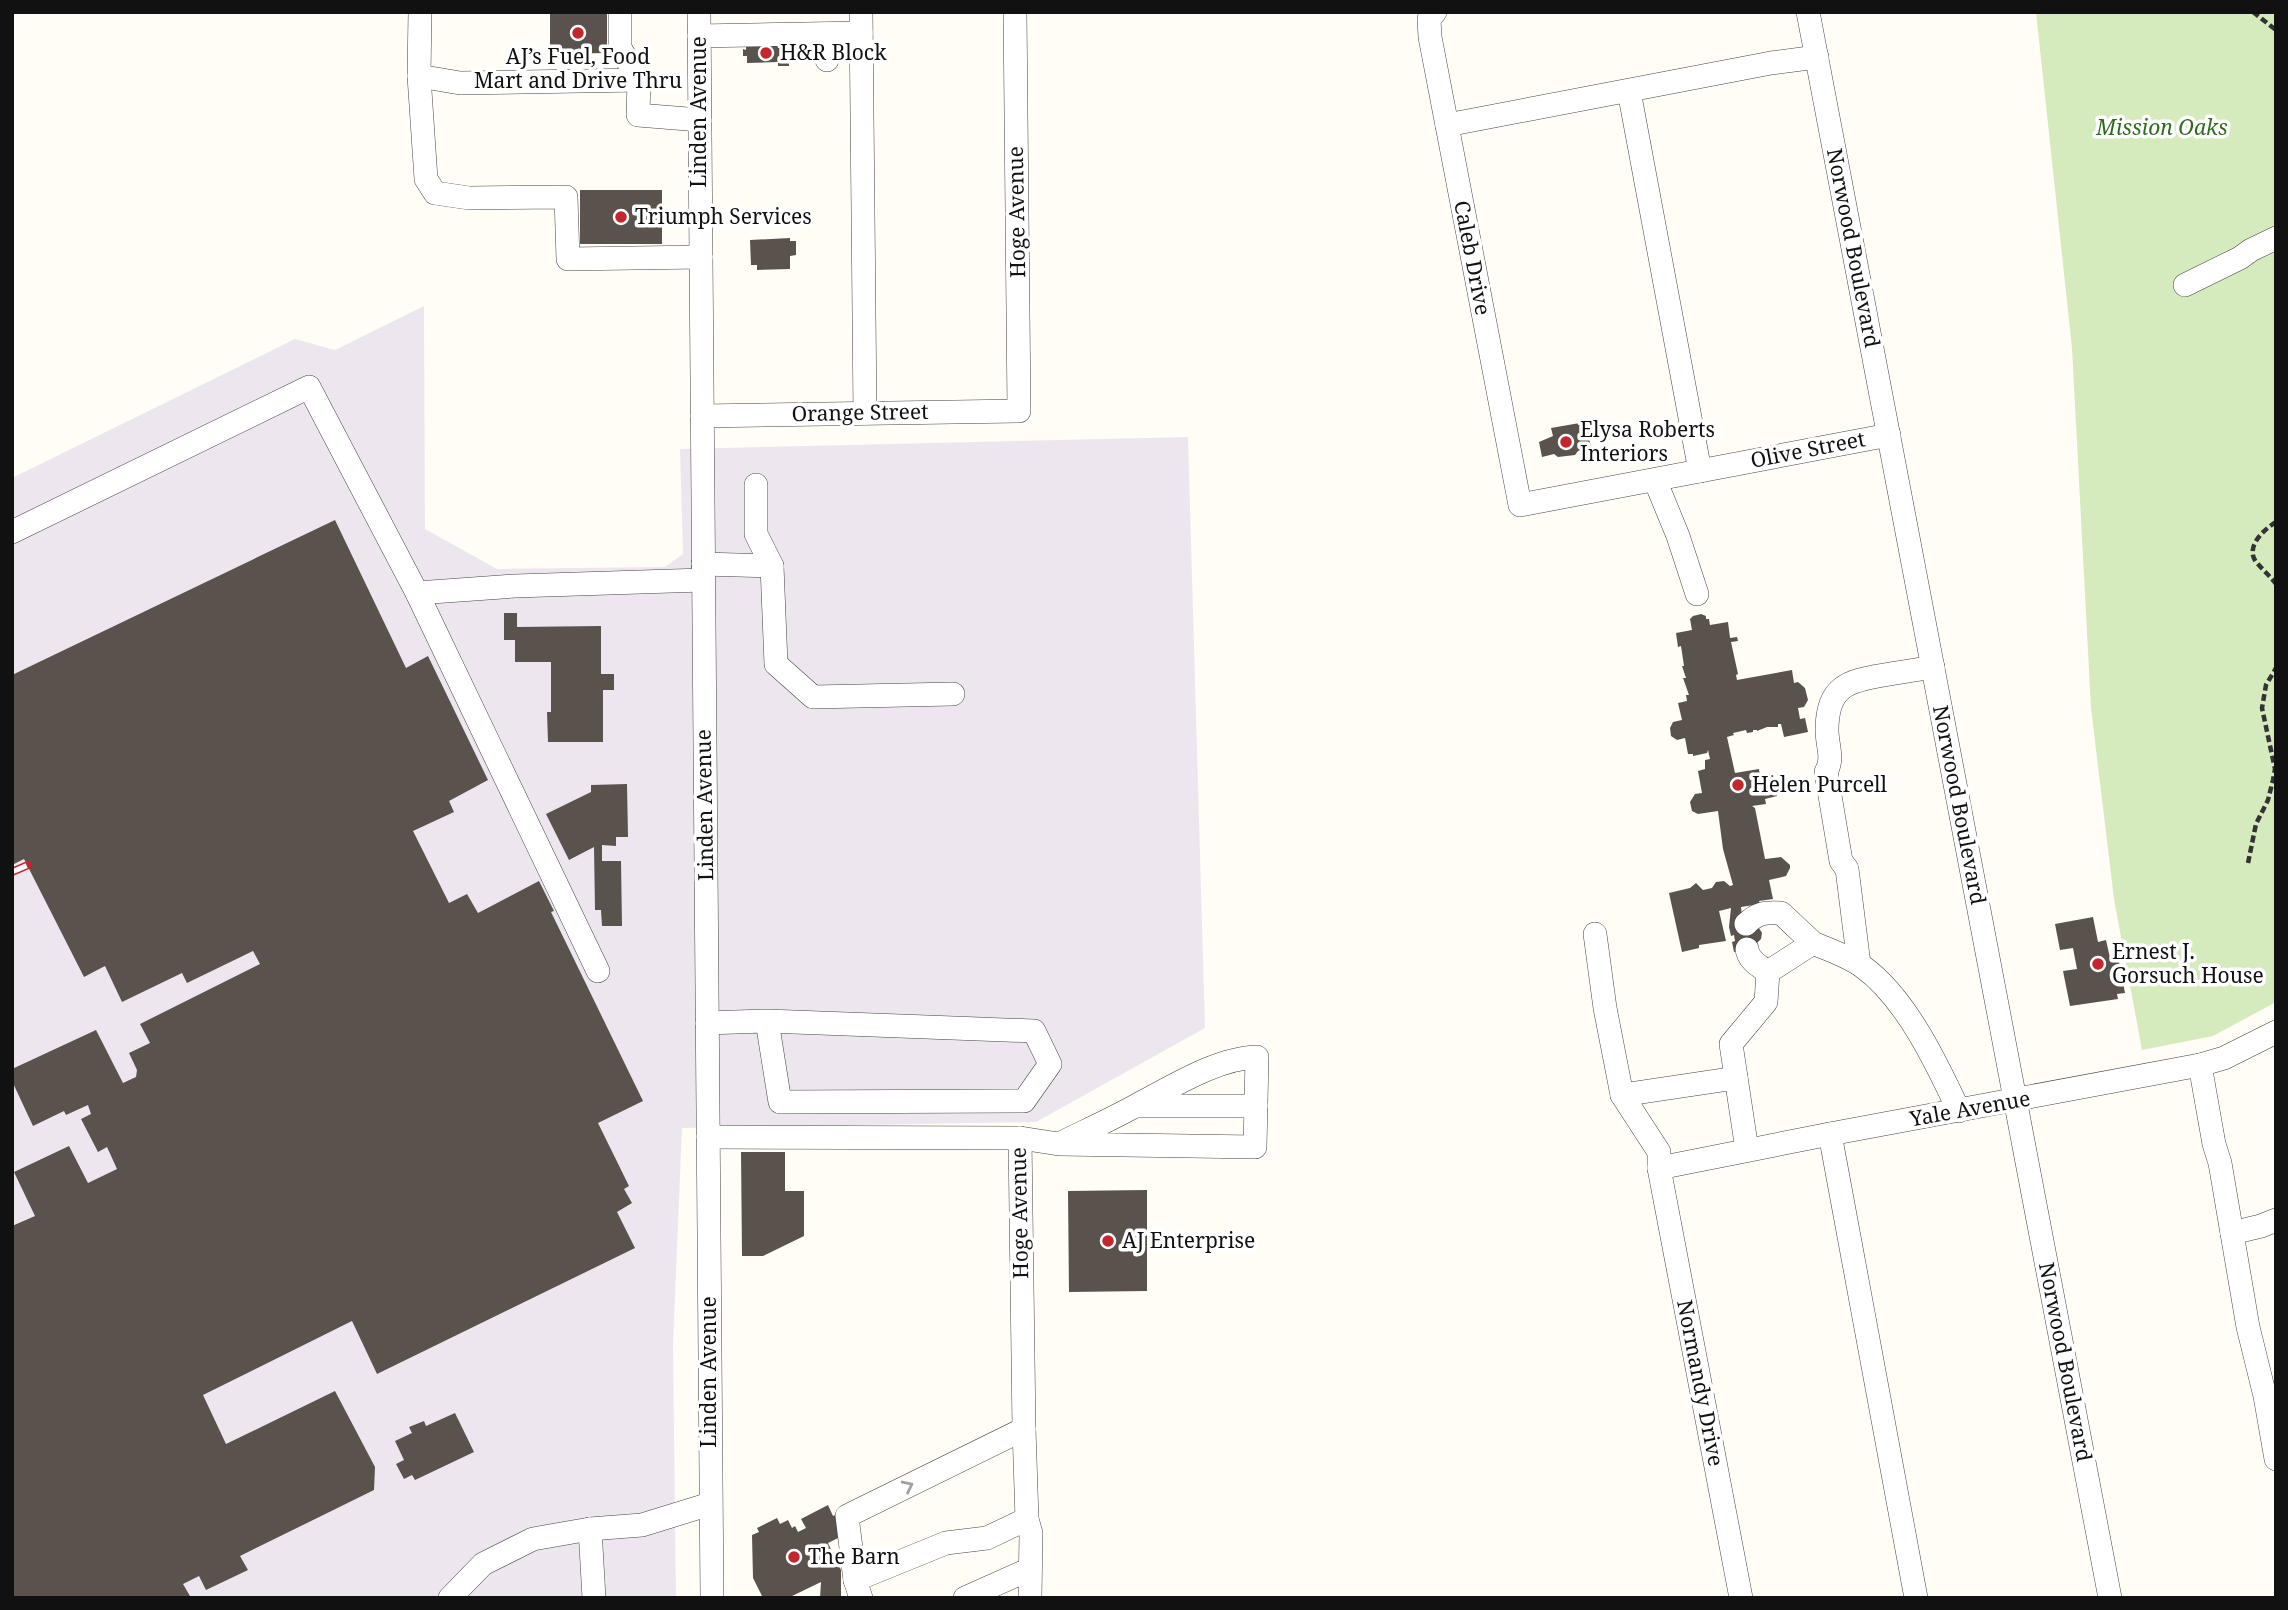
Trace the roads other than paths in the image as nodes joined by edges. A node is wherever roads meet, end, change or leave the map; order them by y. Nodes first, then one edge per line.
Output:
1 (420, 12) edge
2 (620, 12) edge
3 (699, 12) edge
4 (1015, 12) edge
5 (1435, 12) edge
6 (1808, 12) edge
7 (861, 23) edge
8 (827, 34) junction
9 (699, 36) junction
10 (1817, 57) junction
11 (827, 60) dead end
12 (419, 76) junction
13 (639, 80) junction
14 (1629, 91) junction
15 (699, 120) junction
16 (1447, 125) junction
17 (2276, 238) edge
18 (701, 257) junction
19 (2185, 285) dead end
20 (1019, 411) joint
21 (865, 413) junction
22 (702, 416) junction
23 (1889, 435) junction
24 (1700, 471) junction
25 (1655, 480) junction
26 (756, 485) dead end
27 (1520, 505) joint
28 (12, 532) edge
29 (772, 566) junction
30 (703, 572) junction
31 (417, 593) junction
32 (1697, 594) dead end
33 (1933, 667) junction
34 (953, 694) dead end
35 (1746, 924) dead end
36 (1595, 934) dead end
37 (1813, 943) junction
38 (1747, 949) dead end
39 (1859, 964) junction
40 (598, 971) dead end
41 (1768, 972) junction
42 (767, 1021) junction
43 (707, 1023) junction
44 (2276, 1032) edge
45 (2200, 1065) junction
46 (1737, 1078) junction
47 (1622, 1095) junction
48 (2015, 1101) junction
49 (1136, 1106) junction
50 (1256, 1106) junction
51 (1959, 1111) junction
52 (1830, 1134) junction
53 (708, 1137) junction
54 (1020, 1138) junction
55 (1059, 1143) junction
56 (1747, 1150) junction
57 (1659, 1168) junction
58 (2276, 1220) edge
59 (2232, 1233) junction
60 (2270, 1393) edge
61 (1024, 1429) junction
62 (2276, 1459) edge
63 (710, 1504) junction
64 (1027, 1519) junction
65 (590, 1529) junction
66 (1030, 1569) junction
67 (858, 1589) edge
68 (450, 1598) edge
69 (594, 1598) edge
70 (712, 1598) edge
71 (965, 1598) edge
72 (1030, 1598) edge
73 (1741, 1598) edge
74 (1916, 1598) edge
75 (2110, 1598) edge

1 - 12 street
2 - 13 street
3 - 9 street, Linden Avenue
4 - 20 street, Hoge Avenue
5 - 16 street, Caleb Drive
6 - 10 street, Norwood Boulevard
7 - 8 street
7 - 21 street
8 - 9 street
8 - 11 street
9 - 15 street, Linden Avenue
10 - 14 street
10 - 23 street, Norwood Boulevard
12 - 13 street
12 - 18 street
13 - 15 street
14 - 16 street
14 - 24 street
15 - 18 street, Linden Avenue
16 - 27 street, Caleb Drive
17 - 19 street
18 - 22 street, Linden Avenue
20 - 21 street, Orange Street
21 - 22 street, Orange Street
22 - 30 street, Linden Avenue
23 - 24 street, Olive Street
23 - 33 street, Norwood Boulevard
24 - 25 street, Olive Street
25 - 27 street, Olive Street
25 - 32 street
26 - 29 street
28 - 31 street
29 - 30 street
29 - 34 street
30 - 31 street
30 - 43 street, Linden Avenue
31 - 40 street
33 - 39 street
33 - 48 street, Norwood Boulevard
35 - 37 street
36 - 47 street
37 - 39 street
37 - 41 street
38 - 41 street
39 - 51 street
41 - 46 street
42 - 42 street
42 - 43 street
43 - 53 street, Linden Avenue
44 - 45 street, Yale Avenue
45 - 48 street, Yale Avenue
45 - 59 street
46 - 47 street
46 - 56 street
47 - 57 street, Normandy Drive
48 - 51 street, Yale Avenue
48 - 75 street, Norwood Boulevard
49 - 50 street
49 - 50 street
49 - 55 street
50 - 55 street
51 - 52 street, Yale Avenue
52 - 56 street, Yale Avenue
52 - 74 street
53 - 54 street, Hoge Avenue
53 - 63 street, Linden Avenue
54 - 55 street
54 - 61 street, Hoge Avenue
56 - 57 street, Yale Avenue
57 - 73 street, Normandy Drive
58 - 59 street
59 - 60 street
60 - 62 street
61 - 64 street, Hoge Avenue
67 -> 61 street
63 - 65 street
63 - 70 street, Linden Avenue
64 - 66 street, Hoge Avenue
64 - 67 street
65 - 68 street
65 - 69 street
66 - 71 street
66 - 72 street, Hoge Avenue

